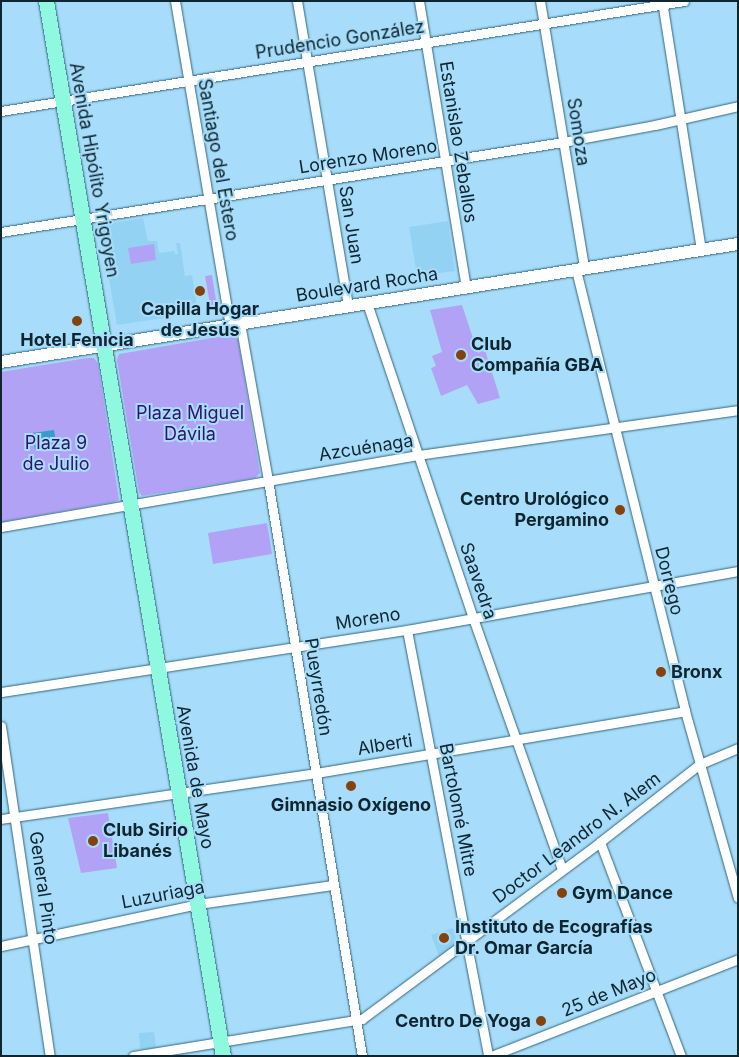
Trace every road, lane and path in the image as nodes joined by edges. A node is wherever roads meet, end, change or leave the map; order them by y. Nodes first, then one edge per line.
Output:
1 (46, 1) edge
2 (175, 1) edge
3 (297, 1) edge
4 (419, 1) edge
5 (540, 1) edge
6 (684, 1) edge
7 (662, 3) edge
8 (543, 23) junction
9 (426, 43) junction
10 (307, 62) junction
11 (188, 80) junction
12 (63, 101) junction
13 (738, 106) edge
14 (1, 111) edge
15 (680, 118) junction
16 (563, 142) junction
17 (445, 161) junction
18 (328, 181) junction
19 (208, 200) junction
20 (83, 218) junction
21 (1, 232) edge
22 (738, 244) edge
23 (702, 250) junction
24 (580, 269) junction
25 (466, 287) junction
26 (367, 303) junction
27 (348, 306) junction
28 (235, 324) junction
29 (104, 344) junction
30 (1, 362) edge
31 (738, 410) edge
32 (616, 429) junction
33 (418, 456) junction
34 (268, 480) junction
35 (132, 504) junction
36 (1, 527) edge
37 (738, 571) edge
38 (654, 588) junction
39 (474, 618) junction
40 (407, 630) junction
41 (296, 647) junction
42 (158, 670) junction
43 (1, 692) edge
44 (685, 711) junction
45 (1, 726) edge
46 (516, 740) junction
47 (738, 748) edge
48 (431, 754) junction
49 (700, 764) junction
50 (316, 773) junction
51 (179, 794) junction
52 (16, 817) junction
53 (1, 819) edge
54 (600, 842) junction
55 (562, 870) junction
56 (333, 885) junction
57 (738, 898) edge
58 (198, 904) junction
59 (33, 937) junction
60 (467, 943) junction
61 (1, 946) edge
62 (738, 960) edge
63 (658, 991) junction
64 (356, 1020) junction
65 (222, 1048) edge
66 (50, 1056) edge
67 (133, 1056) edge
68 (362, 1056) edge
69 (489, 1056) edge
70 (681, 1056) edge

1 - 12 main road, Avenida Hipólito Yrigoyen
2 - 11 street, Santiago del Estero
3 - 10 street, San Juan
4 - 9 street, Estanislao Zeballos
5 - 8 street, Somoza
6 - 7 street, Prudencio González
7 - 8 street, Prudencio González
7 - 15 street
8 - 9 street, Prudencio González
8 - 16 street, Somoza
9 - 10 street, Prudencio González
9 - 17 street, Estanislao Zeballos
10 - 11 street, Prudencio González
10 - 18 street, San Juan
11 - 12 street, Prudencio González
11 - 19 street, Santiago del Estero
12 - 14 street, Prudencio González
12 - 20 main road, Avenida Hipólito Yrigoyen
13 - 15 street, Lorenzo Moreno
15 - 16 street, Lorenzo Moreno
15 - 23 street
16 - 17 street, Lorenzo Moreno
16 - 24 street, Somoza
17 - 18 street, Lorenzo Moreno
17 - 25 street, Estanislao Zeballos
18 - 19 street, Lorenzo Moreno
18 - 27 street, San Juan
19 - 20 street, Lorenzo Moreno
19 - 28 street, Santiago del Estero
20 - 21 street, Lorenzo Moreno
20 - 29 main road, Avenida Hipólito Yrigoyen
22 - 23 main road, Boulevard Rocha
23 - 24 main road, Boulevard Rocha
24 - 25 main road, Boulevard Rocha
24 - 32 street, Dorrego
25 - 26 main road, Boulevard Rocha
26 - 27 main road, Boulevard Rocha
26 - 33 street, Saavedra
27 - 28 main road, Boulevard Rocha
28 - 29 main road, Boulevard Rocha
28 - 34 street, Pueyrredón
29 - 30 main road, Boulevard Rocha
29 - 35 main road, Avenida Hipólito Yrigoyen
31 - 32 street, Azcuénaga
32 - 33 street, Azcuénaga
32 - 38 street, Dorrego
33 - 34 street, Azcuénaga
33 - 39 street, Saavedra
34 - 35 street, Azcuénaga
34 - 41 street, Pueyrredón
35 - 36 street, Azcuénaga
35 - 42 main road, Avenida de Mayo
37 - 38 street, Moreno
38 - 39 street, Moreno
38 - 44 street, Dorrego
39 - 40 street, Moreno
39 - 46 street, Saavedra
40 - 41 street, Moreno
40 - 48 street, Bartolomé Mitre
41 - 42 street, Moreno
41 - 50 street, Pueyrredón
42 - 43 street, Moreno
42 - 51 main road, Avenida de Mayo
44 - 46 street, Alberti
44 - 49 street, Dorrego
45 - 52 street, General Pinto
46 - 48 street, Alberti
46 - 55 street, Saavedra
47 - 49 street, Doctor Leandro N. Alem
48 - 50 street, Alberti
48 - 60 street, Bartolomé Mitre
49 - 54 street, Doctor Leandro N. Alem
49 - 57 street, Dorrego
50 - 51 street, Alberti
50 - 56 street, Pueyrredón
51 - 52 street, Alberti
51 - 58 main road, Avenida de Mayo
52 - 53 street, Alberti
52 - 59 street, General Pinto
54 - 55 street, Doctor Leandro N. Alem
54 - 63 street
55 - 60 street, Doctor Leandro N. Alem
56 - 58 street, Luzuriaga
56 - 64 street, Pueyrredón
58 - 59 street, Luzuriaga
58 - 65 main road, Avenida de Mayo
59 - 61 street, Luzuriaga
59 - 66 street, General Pinto
60 - 64 street, Doctor Leandro N. Alem
60 - 69 street, Bartolomé Mitre
62 - 63 street, 25 de Mayo
63 - 69 street, 25 de Mayo
63 - 70 street
64 - 65 street, Doctor Leandro N. Alem
64 - 68 street, Pueyrredón
65 - 67 street, Doctor Leandro N. Alem

